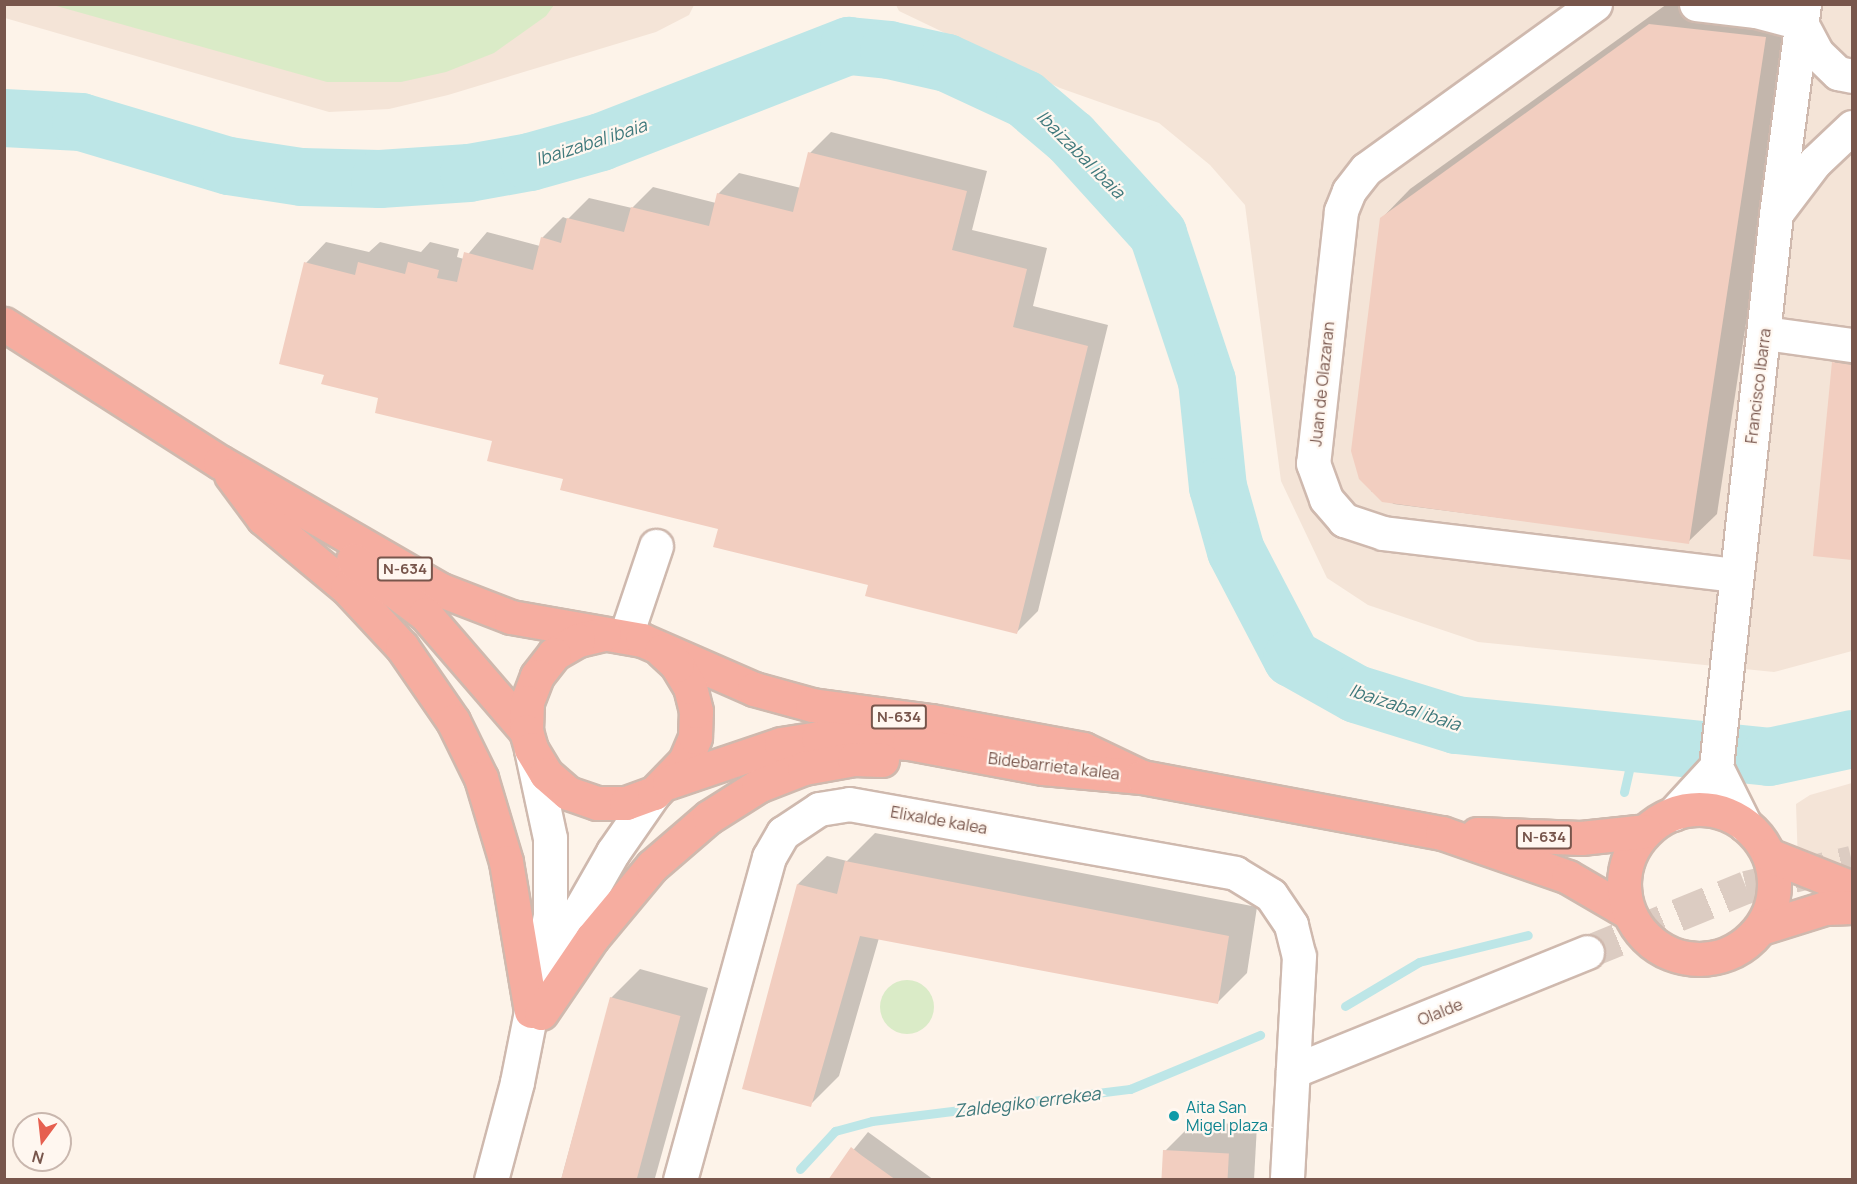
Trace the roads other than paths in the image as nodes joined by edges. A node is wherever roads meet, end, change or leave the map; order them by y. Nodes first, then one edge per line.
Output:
1 (1595, 4) edge
2 (1696, 4) edge
3 (1802, 14) edge
4 (1852, 76) edge
5 (1852, 128) edge
6 (1776, 214) junction
7 (4, 324) edge
8 (1765, 333) junction
9 (1852, 345) edge
10 (220, 462) junction
11 (656, 546) dead end
12 (1735, 575) junction
13 (616, 634) junction
14 (658, 647) junction
15 (528, 740) junction
16 (1716, 767) junction
17 (1142, 777) junction
18 (662, 787) junction
19 (1673, 814) junction
20 (1745, 825) junction
21 (1645, 831) junction
22 (1442, 833) junction
23 (1768, 855) junction
24 (1852, 888) edge
25 (1852, 907) edge
26 (1628, 912) junction
27 (1761, 928) junction
28 (1587, 952) tunnel mouth
29 (536, 1012) junction
30 (1293, 1071) junction
31 (491, 1179) edge
32 (680, 1179) edge
33 (1287, 1179) edge

1 - 12 street, Juan de Olazaran
2 - 3 street
3 - 4 street
3 - 6 street, Francisco Ibarra
5 - 6 street
6 - 8 street, Francisco Ibarra
7 - 10 highway, N-634
8 - 9 street
8 - 12 street, Francisco Ibarra
10 - 13 highway, N-634
10 - 15 highway, N-634
10 - 29 highway
11 - 13 street
12 - 16 street, Francisco Ibarra
13 - 14 highway, N-634
13 - 15 highway
14 - 17 highway, N-634
14 - 18 highway, N-634
15 - 18 highway, N-634
15 - 29 street
16 - 19 street
16 - 20 street
17 - 18 highway, Bidebarrieta kalea / N-634
17 - 22 highway, Bidebarrieta kalea / N-634
17 - 29 highway
18 - 29 street
19 - 20 highway, N-634
19 - 21 highway, N-634
20 - 23 highway, N-634
21 - 22 highway, N-634
21 - 26 highway, N-634
22 - 26 highway, N-634
23 - 24 highway
23 - 27 highway, N-634
25 - 27 highway
26 - 27 highway, N-634
28 - 30 street, Olalde
29 - 31 street
30 - 32 street, Elixalde kalea
30 - 33 street

